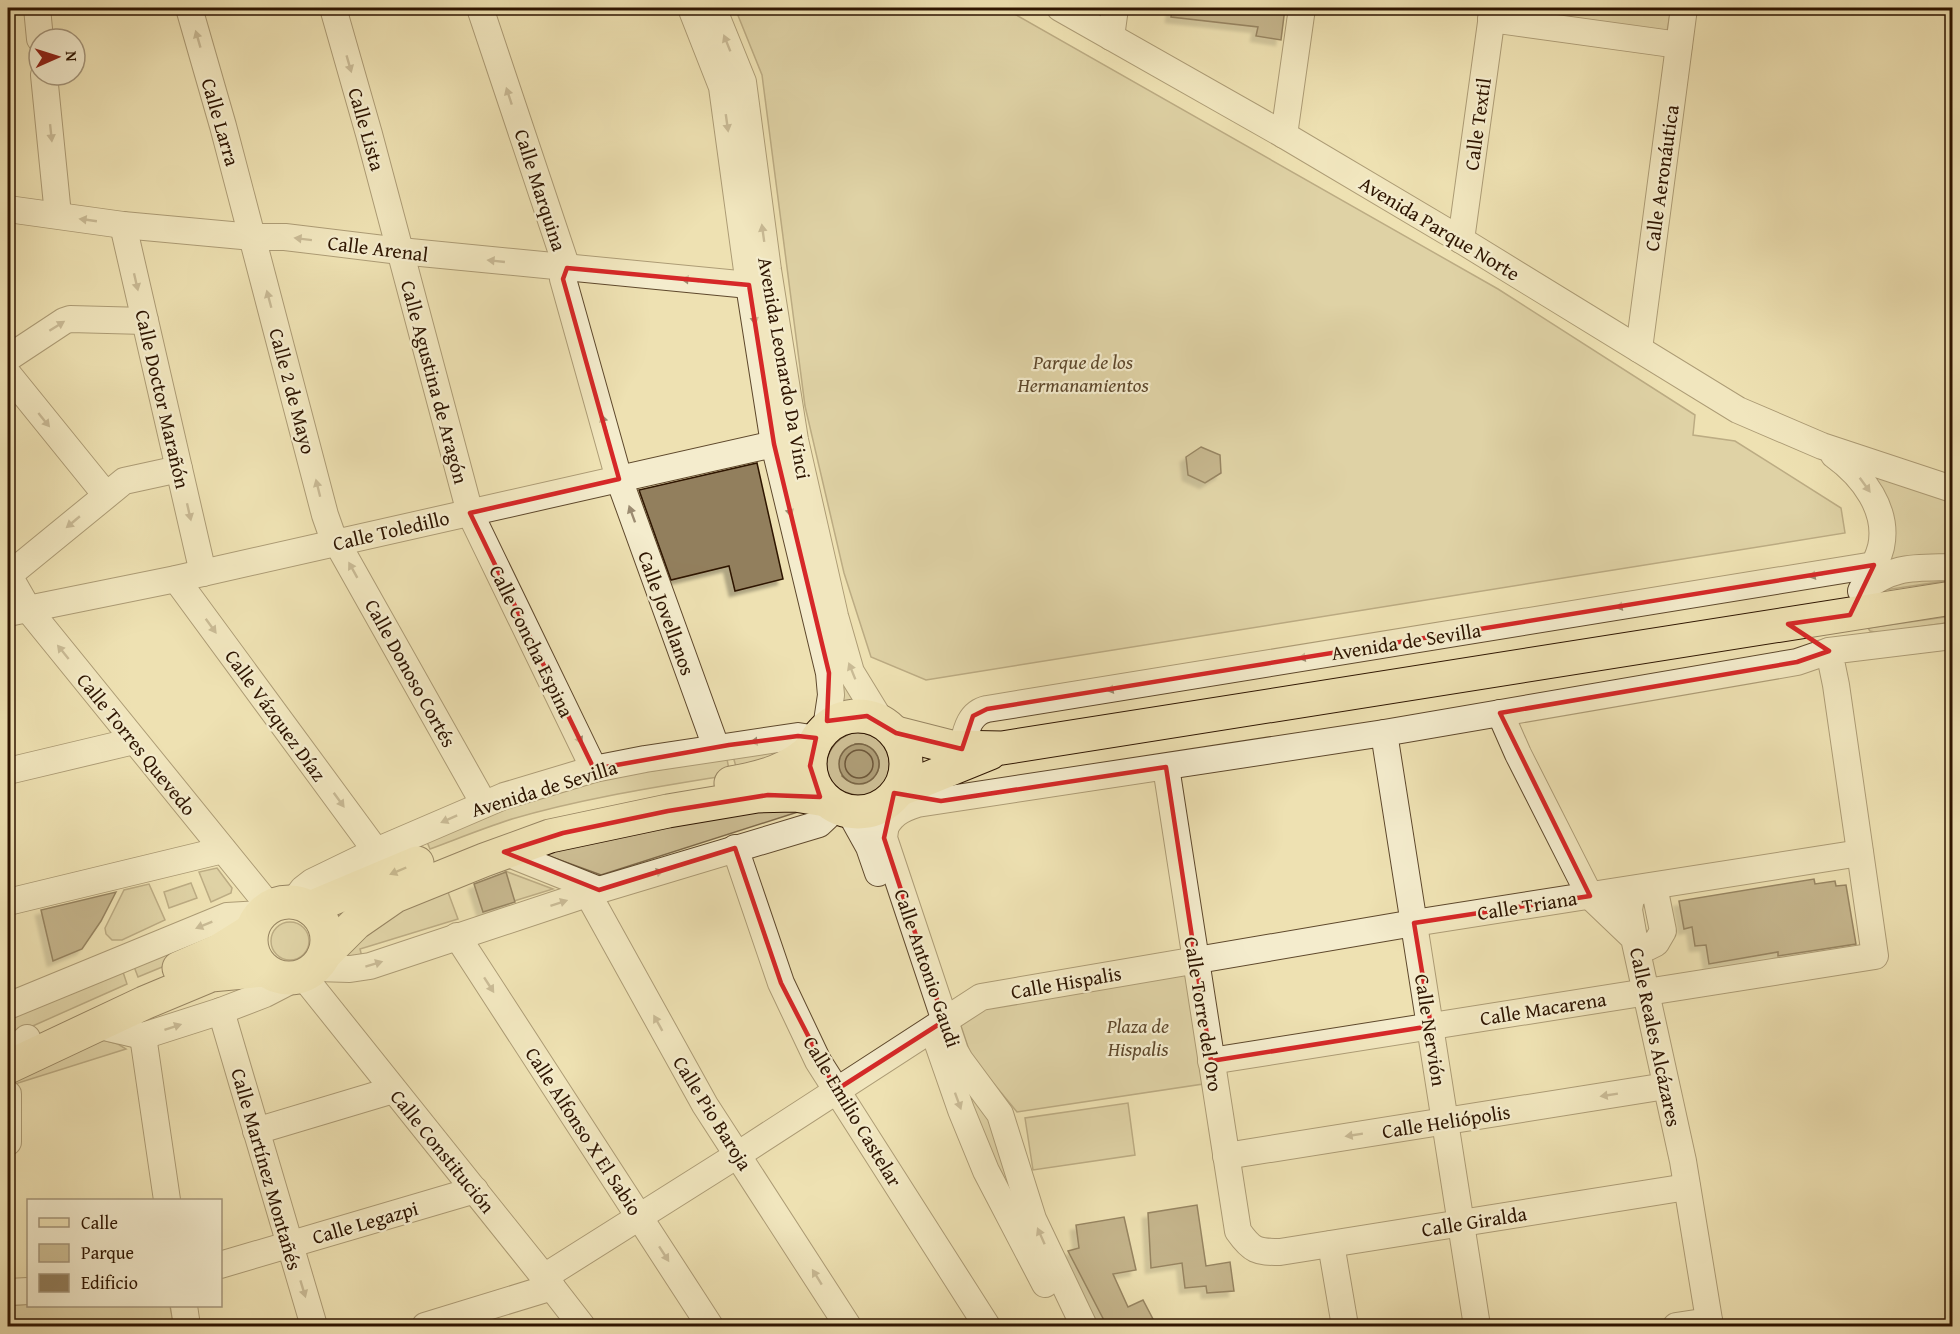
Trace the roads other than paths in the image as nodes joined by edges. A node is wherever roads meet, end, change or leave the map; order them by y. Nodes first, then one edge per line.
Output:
1 (37, 8) edge
2 (189, 8) edge
3 (333, 8) edge
4 (480, 8) edge
5 (691, 8) edge
6 (713, 8) edge
7 (1060, 8) edge
8 (1115, 8) edge
9 (1302, 8) edge
10 (1684, 8) edge
11 (1492, 13) edge
12 (39, 27) edge
13 (1111, 37) junction
14 (1679, 45) junction
15 (45, 87) edge
16 (1284, 135) junction
17 (8, 209) edge
18 (58, 215) junction
19 (123, 225) junction
20 (253, 237) junction
21 (1461, 240) junction
22 (400, 251) junction
23 (567, 268) junction
24 (749, 285) junction
25 (145, 321) junction
26 (1639, 349) junction
27 (8, 358) edge
28 (8, 374) edge
29 (774, 444) junction
30 (1822, 446) junction
31 (179, 469) junction
32 (619, 479) junction
33 (1953, 489) edge
34 (106, 495) junction
35 (470, 513) junction
36 (337, 542) junction
37 (1874, 565) junction
38 (1953, 567) edge
39 (203, 573) junction
40 (8, 574) edge
41 (176, 579) junction
42 (1953, 598) edge
43 (1855, 603) junction
44 (18, 611) edge
45 (1753, 629) junction
46 (1953, 636) edge
47 (1829, 651) junction
48 (1500, 713) junction
49 (889, 727) junction
50 (1384, 733) junction
51 (819, 738) junction
52 (134, 741) junction
53 (716, 747) junction
54 (962, 747) junction
55 (1002, 748) junction
56 (1166, 767) junction
57 (594, 769) junction
58 (8, 771) edge
59 (896, 794) junction
60 (940, 801) junction
61 (484, 804) junction
62 (846, 817) junction
63 (735, 848) junction
64 (223, 850) junction
65 (376, 851) junction
66 (504, 852) junction
67 (1860, 853) junction
68 (1643, 888) junction
69 (593, 892) junction
70 (1590, 896) junction
71 (8, 902) edge
72 (278, 912) junction
73 (1414, 923) junction
74 (458, 936) junction
75 (1634, 938) junction
76 (1195, 960) junction
77 (300, 970) junction
78 (1646, 992) junction
79 (8, 1006) edge
80 (221, 1011) junction
81 (96, 1025) junction
82 (939, 1025) junction
83 (1431, 1026) junction
84 (143, 1036) junction
85 (14, 1047) edge
86 (1211, 1061) junction
87 (8, 1067) edge
88 (1666, 1086) junction
89 (393, 1090) junction
90 (836, 1090) junction
91 (8, 1094) edge
92 (1444, 1121) junction
93 (256, 1131) junction
94 (8, 1142) edge
95 (739, 1154) junction
96 (1226, 1156) junction
97 (1687, 1187) junction
98 (475, 1190) junction
99 (167, 1199) edge
100 (639, 1215) junction
101 (1461, 1223) junction
102 (289, 1244) junction
103 (1331, 1244) junction
104 (1260, 1252) joint
105 (222, 1264) edge
106 (548, 1282) junction
107 (27, 1291) edge
108 (8, 1292) edge
109 (184, 1307) edge
110 (1710, 1324) edge
111 (187, 1326) edge
112 (314, 1326) edge
113 (425, 1326) edge
114 (582, 1326) edge
115 (710, 1326) edge
116 (848, 1326) edge
117 (987, 1326) edge
118 (1067, 1326) edge
119 (1084, 1326) edge
120 (1345, 1326) edge
121 (1477, 1326) edge
122 (1676, 1326) edge

1 - 12 street
20 -> 2 street, Calle Larra
3 -> 22 street, Calle Lista
23 -> 4 street, Calle Marquina
5 -> 24 street, Avenida Leonardo Da Vinci
49 -> 6 street, Avenida Leonardo Da Vinci
7 - 13 street, Avenida Parque Norte
8 - 13 street
9 - 16 street
10 - 14 street, Calle Aeronáutica
11 - 14 street
11 - 21 street, Calle Textil
13 - 16 street, Avenida Parque Norte
14 - 26 street, Calle Aeronáutica
15 -> 18 street
16 - 21 street, Avenida Parque Norte
17 - 18 street, Calle Arenal
19 -> 18 street, Calle Arenal
19 - 20 street, Calle Arenal
19 -> 25 street, Calle Doctor Marañón
22 -> 20 street, Calle Arenal
36 -> 20 street, Calle 2 de Mayo
21 - 26 street, Avenida Parque Norte
23 -> 22 street, Calle Arenal
22 - 35 street, Calle Agustina de Aragón
24 -> 23 street, Calle Arenal
32 -> 23 street, Calle Marquina
24 -> 29 street, Avenida Leonardo Da Vinci
27 -> 25 street
25 - 31 street, Calle Doctor Marañón
26 - 30 street, Avenida Parque Norte
28 -> 34 street
29 - 32 street, Calle Toledillo
29 -> 51 street, Avenida Leonardo Da Vinci
30 - 33 street
30 -> 37 street
31 - 34 street
31 -> 39 street, Calle Doctor Marañón
32 - 35 street, Calle Toledillo
53 -> 32 street, Calle Jovellanos
34 -> 40 street
35 - 36 street, Calle Toledillo
35 -> 57 street, Calle Concha Espina
36 - 39 street, Calle Toledillo
61 -> 36 street, Calle Donoso Cortés
37 - 43 street
37 -> 54 street, Avenida de Sevilla
38 - 43 street
39 - 41 street, Calle Toledillo
40 - 44 street, Calle Torres Quevedo
41 - 44 street, Calle Toledillo
41 -> 65 street, Calle Vázquez Díaz
42 - 43 main road
43 - 45 main road
43 - 47 street
52 -> 44 street, Calle Torres Quevedo
45 - 47 street
45 - 55 main road
46 - 47 street
47 - 48 street
47 - 67 street
48 - 50 street
48 - 70 street, Calle Reales Alcázares
49 - 51 main road
49 - 54 main road
49 - 59 main road
50 - 56 street
50 - 73 street, Calle Nervión
51 -> 53 street, Avenida de Sevilla
51 - 62 main road
51 -> 72 main road, Avenida de Sevilla
52 - 58 street
52 - 64 street, Calle Torres Quevedo
53 - 57 street, Avenida de Sevilla
54 - 55 main road
55 - 59 main road
56 - 60 street
56 - 76 street, Calle Torre del Oro
57 - 61 street, Avenida de Sevilla
59 - 60 street
59 - 62 main road
60 - 62 street
61 -> 65 street, Avenida de Sevilla
62 - 63 street
62 - 66 main road
62 - 82 street, Calle Antonio Gaudi
69 -> 63 street
63 - 90 street, Calle Emilio Castelar
64 - 71 street
64 - 72 street, Calle Torres Quevedo
65 - 72 street, Avenida de Sevilla
66 - 69 street
66 - 77 main road
67 - 68 street, Calle Triana
67 - 78 street, Calle Macarena
68 - 70 street, Calle Triana
68 - 75 street
74 -> 69 street
95 -> 69 street, Calle Pio Baroja
70 - 73 street, Calle Triana
70 - 75 street, Calle Reales Alcázares
72 - 77 main road
72 - 77 main road
72 -> 79 street, Avenida de Sevilla
72 - 85 main road, Avenida de Sevilla
73 - 76 street, Calle Triana
73 - 83 street, Calle Nervión
77 -> 74 street
74 -> 100 street, Calle Alfonso X El Sabio
75 - 78 street, Calle Reales Alcázares
76 - 82 street, Calle Hispalis
76 - 86 street, Calle Torre del Oro
77 - 80 street
77 - 81 main road
77 - 89 street, Calle Constitución
78 - 83 street, Calle Macarena
78 - 88 street, Calle Reales Alcázares
84 -> 80 street
80 - 93 street, Calle Martínez Montañés
81 - 84 street
81 - 87 main road
82 - 90 street, Calle Hispalis
82 -> 118 street, Calle Antonio Gaudi
119 -> 82 street, Calle Antonio Gaudi
83 - 86 street, Calle Macarena
83 - 92 street, Calle Nervión
84 - 99 street
86 - 96 street, Calle Torre del Oro
88 -> 92 street, Calle Heliópolis
88 - 97 street, Calle Reales Alcázares
89 - 93 street
89 - 98 street, Calle Constitución
90 - 95 street, Calle Hispalis
90 - 117 street, Calle Emilio Castelar
91 - 94 street
92 -> 96 street, Calle Heliópolis
92 - 101 street, Calle Nervión
93 - 102 street, Calle Martínez Montañés
95 - 100 street, Calle Hispalis
116 -> 95 street, Calle Pio Baroja
96 - 104 street, Calle Torre del Oro
97 - 101 street, Calle Giralda
97 - 110 street, Calle Reales Alcázares
98 - 102 street, Calle Legazpi
98 - 106 street, Calle Constitución
100 - 106 street, Calle Hispalis
100 -> 115 street, Calle Alfonso X El Sabio
101 - 103 street, Calle Giralda
101 - 121 street, Calle Nervión
102 - 105 street, Calle Legazpi
102 -> 112 street, Calle Martínez Montañés
103 - 104 street, Calle Giralda
103 - 120 street
106 - 113 street, Calle Hispalis
106 - 114 street, Calle Constitución
107 - 108 street
109 - 111 street
110 - 122 street

